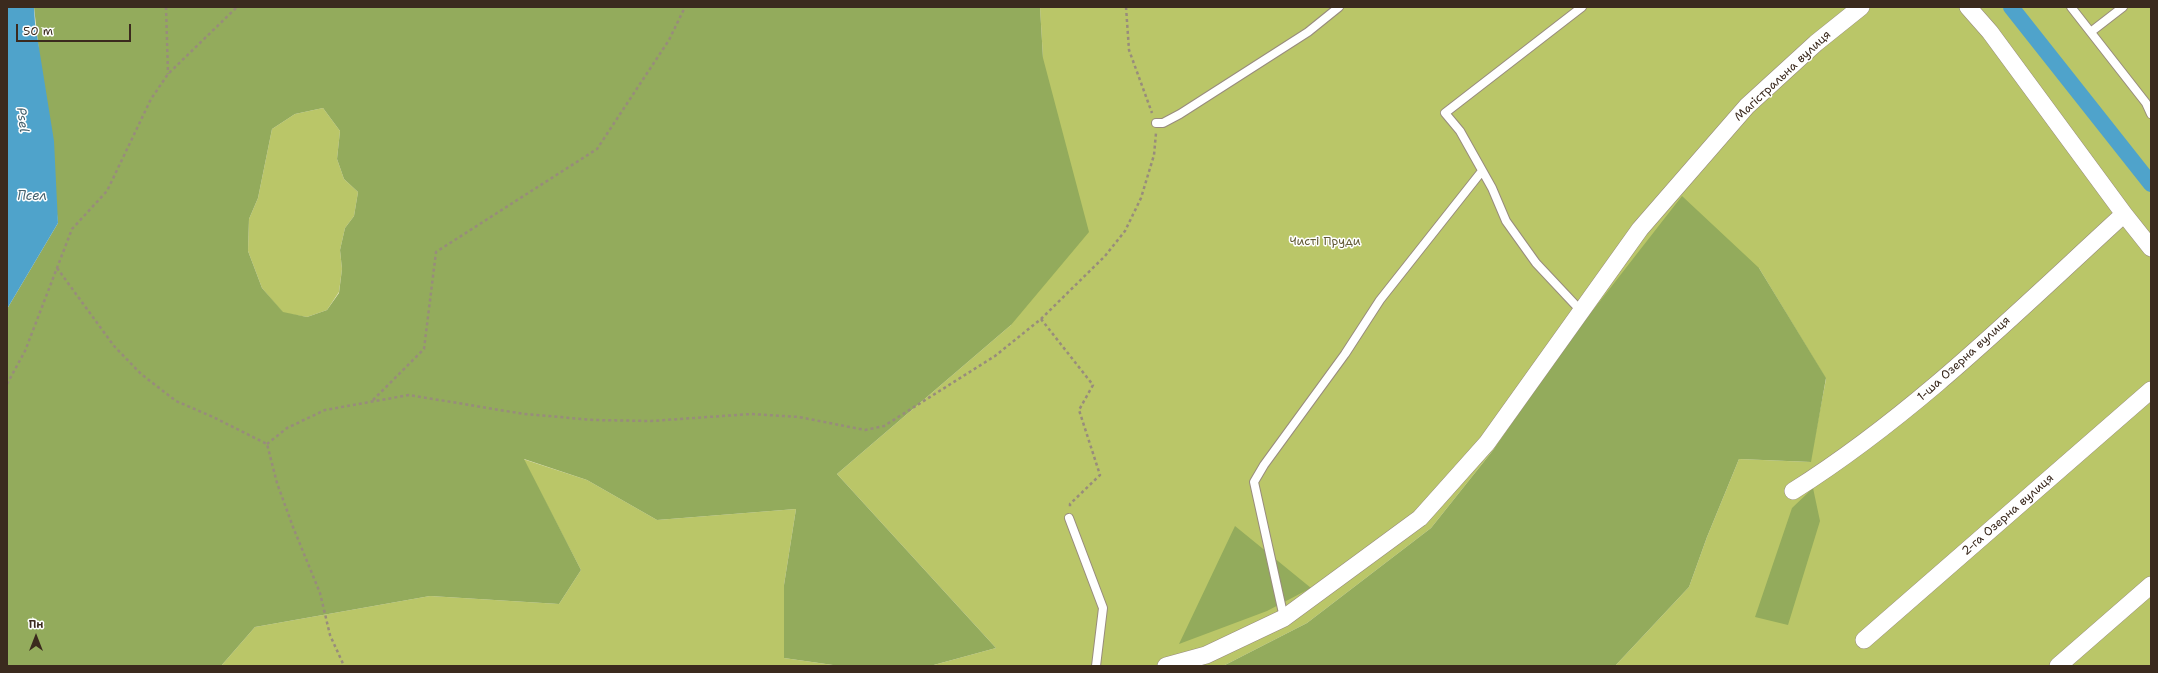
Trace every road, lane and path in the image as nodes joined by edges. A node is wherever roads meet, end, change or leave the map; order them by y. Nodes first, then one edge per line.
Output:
1 (166, 7) edge
2 (237, 7) edge
3 (685, 7) edge
4 (1126, 7) edge
5 (1339, 7) edge
6 (1582, 7) edge
7 (1861, 7) edge
8 (1968, 7) edge
9 (2071, 7) edge
10 (2123, 7) edge
11 (2092, 31) junction
12 (168, 74) junction
13 (2151, 114) edge
14 (1156, 123) junction
15 (1482, 171) junction
16 (2124, 214) junction
17 (2151, 248) edge
18 (57, 268) junction
19 (1582, 312) junction
20 (1041, 319) junction
21 (7, 384) edge
22 (2151, 390) edge
23 (372, 400) junction
24 (267, 444) junction
25 (1793, 491) dead end
26 (1069, 518) joint
27 (2151, 585) edge
28 (1284, 618) junction
29 (1864, 640) dead end
30 (344, 666) edge
31 (1096, 666) edge
32 (1166, 666) edge
33 (2058, 666) edge

1 - 12 path
2 - 12 path
3 - 23 path
4 - 14 path
5 - 14 lane
6 - 15 lane
7 - 19 street, Магістральна вулиця
8 - 16 street
9 - 11 lane
10 - 11 lane
11 - 13 lane
12 - 18 path
14 - 20 path
15 - 19 lane
15 - 28 lane
16 - 17 street
16 - 25 street, 1-ша Озерна вулиця
18 - 21 path
18 - 24 path
19 - 28 street, Магістральна вулиця
20 - 23 path
20 - 26 path
22 - 29 street, 2-га Озерна вулиця
23 - 24 path
24 - 30 path
26 - 31 lane
27 - 33 street
28 - 32 street, Магістральна вулиця

